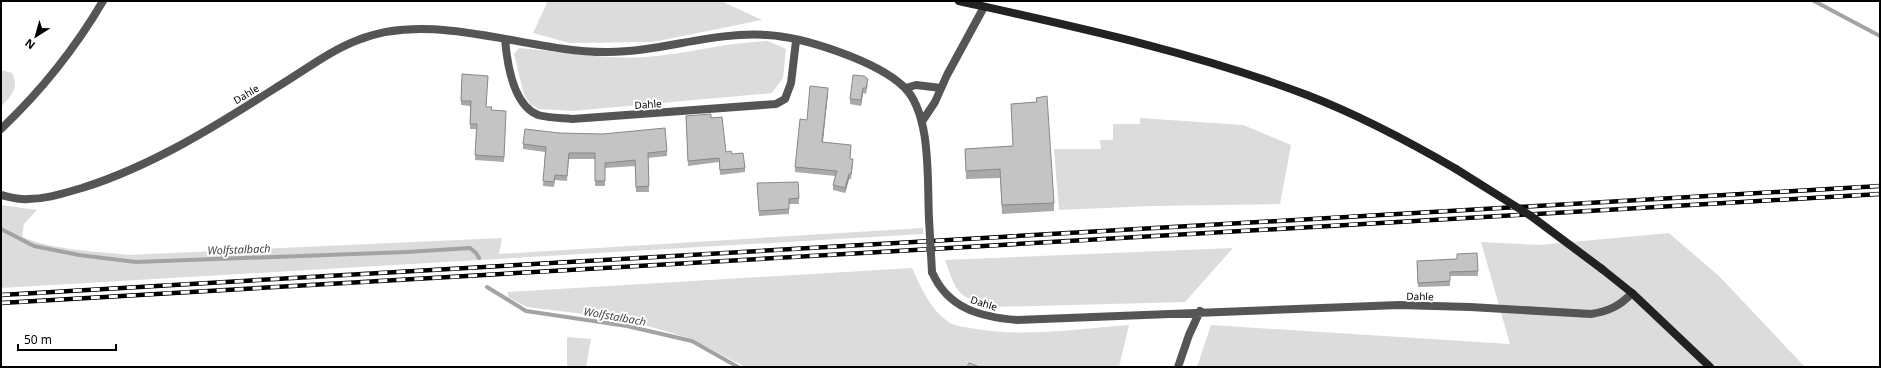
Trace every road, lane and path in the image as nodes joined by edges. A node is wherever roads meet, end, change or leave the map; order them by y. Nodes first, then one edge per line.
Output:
1 (103, 1) edge
2 (959, 1) edge
3 (984, 7) junction
4 (505, 39) junction
5 (796, 41) junction
6 (906, 88) junction
7 (941, 88) junction
8 (923, 120) junction
9 (1, 129) edge
10 (1, 195) edge
11 (1632, 293) junction
12 (1200, 311) junction
13 (1178, 367) edge
14 (1710, 367) edge

1 - 9 street
2 - 3 main road
3 - 7 street
3 - 11 main road, bridge
4 - 5 street, Dahle
4 - 5 street, Dahle
4 - 10 street, Dahle
5 - 6 street, Dahle
6 - 7 street
6 - 8 street, Dahle
7 - 8 street
8 - 12 street, Dahle, bridge
11 - 12 street, Dahle
11 - 14 main road
12 - 13 street

